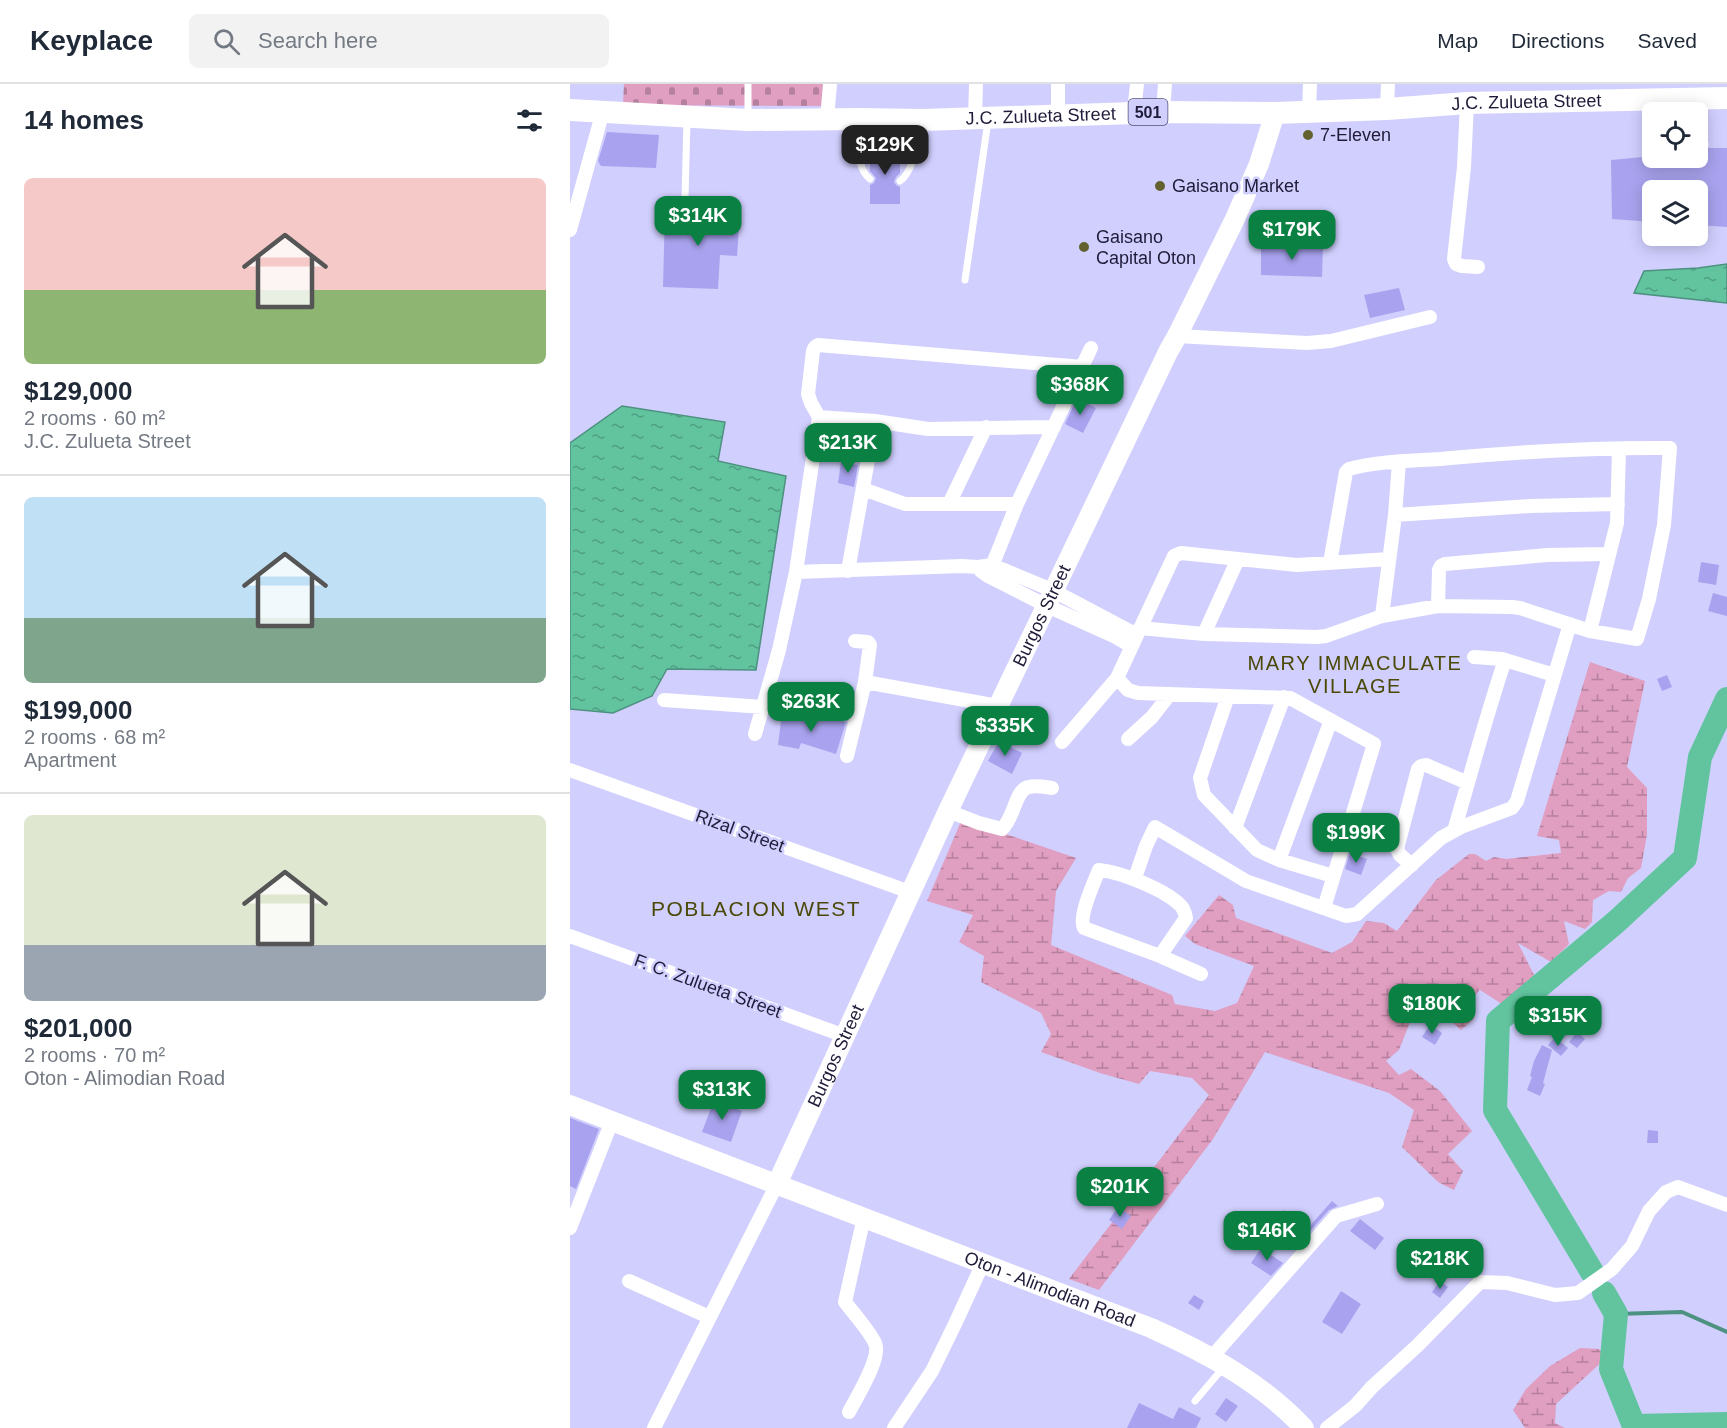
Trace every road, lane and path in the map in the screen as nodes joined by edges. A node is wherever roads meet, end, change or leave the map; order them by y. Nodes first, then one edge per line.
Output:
1 (748, 84) edge
2 (830, 84) edge
3 (976, 84) edge
4 (1058, 84) edge
5 (1137, 84) edge
6 (1165, 84) edge
7 (1310, 84) edge
8 (1388, 84) edge
9 (1727, 98) edge
10 (1467, 103) junction
11 (1387, 109) junction
12 (570, 110) edge
13 (603, 111) junction
14 (1309, 111) junction
15 (1134, 112) junction
16 (1163, 112) junction
17 (1275, 113) junction
18 (1058, 116) junction
19 (687, 117) junction
20 (827, 119) junction
21 (861, 119) junction
22 (981, 119) junction
23 (748, 120) junction
24 (923, 120) junction
25 (870, 179) dead end
26 (900, 181) dead end
27 (574, 197) edge
28 (734, 207) dead end
29 (570, 230) edge
30 (1478, 267) dead end
31 (965, 280) dead end
32 (1430, 317) dead end
33 (1177, 336) junction
34 (1091, 348) dead end
35 (1083, 367) junction
36 (819, 417) junction
37 (875, 421) junction
38 (1054, 426) junction
39 (986, 428) junction
40 (1619, 448) junction
41 (1399, 462) junction
42 (863, 489) junction
43 (949, 504) junction
44 (1017, 504) junction
45 (1618, 504) junction
46 (1395, 515) junction
47 (1608, 554) junction
48 (1238, 559) junction
49 (1389, 559) junction
50 (1330, 563) junction
51 (986, 570) junction
52 (848, 571) junction
53 (796, 572) junction
54 (1049, 598) junction
55 (1438, 606) junction
56 (1382, 616) junction
57 (1570, 624) junction
58 (1590, 631) junction
59 (1204, 634) junction
60 (1136, 636) junction
61 (855, 640) dead end
62 (1474, 657) dead end
63 (1505, 660) junction
64 (1554, 675) junction
65 (1117, 678) junction
66 (865, 681) junction
67 (1170, 694) junction
68 (1228, 696) junction
69 (1284, 697) junction
70 (664, 700) dead end
71 (998, 706) junction
72 (763, 707) junction
73 (1331, 720) junction
74 (755, 734) dead end
75 (1128, 739) dead end
76 (1062, 742) dead end
77 (847, 756) dead end
78 (570, 770) edge
79 (1468, 783) junction
80 (1052, 788) dead end
81 (948, 811) junction
82 (1235, 828) junction
83 (1454, 831) junction
84 (1279, 860) junction
85 (1412, 865) junction
86 (1334, 876) junction
87 (1135, 878) junction
88 (910, 892) junction
89 (1324, 908) junction
90 (570, 936) edge
91 (1160, 956) junction
92 (1201, 974) dead end
93 (845, 1036) junction
94 (570, 1105) edge
95 (612, 1121) junction
96 (777, 1184) junction
97 (1377, 1204) dead end
98 (1727, 1205) edge
99 (864, 1217) junction
100 (570, 1228) edge
101 (983, 1263) junction
102 (629, 1281) dead end
103 (710, 1317) junction
104 (1218, 1362) junction
105 (1195, 1401) dead end
106 (849, 1412) dead end
107 (654, 1428) edge
108 (894, 1428) edge
109 (1304, 1428) edge
110 (1327, 1428) edge

1 - 23 lane
2 - 20 street
3 - 22 street
4 - 18 street
5 - 15 street
6 - 16 street
7 - 14 street
8 - 11 street
9 - 10 main road, J.C. Zulueta Street / 501
10 - 11 main road, J.C. Zulueta Street / 501
10 - 30 street
11 - 14 main road, J.C. Zulueta Street / 501
12 - 13 main road, J.C. Zulueta Street / 501
13 - 19 main road, J.C. Zulueta Street / 501
13 - 27 street
14 - 17 main road, J.C. Zulueta Street / 501
15 - 16 main road, J.C. Zulueta Street / 501
15 - 18 main road, J.C. Zulueta Street / 501
16 - 17 main road, J.C. Zulueta Street / 501
17 - 33 street, Burgos Street
18 - 22 main road, J.C. Zulueta Street / 501
19 - 23 main road, J.C. Zulueta Street / 501
19 - 28 lane
20 - 21 main road, J.C. Zulueta Street / 501
20 - 23 main road, J.C. Zulueta Street / 501
21 - 24 main road, J.C. Zulueta Street / 501
21 - 25 lane
22 - 24 main road, J.C. Zulueta Street / 501
22 - 31 lane
24 - 26 lane
27 - 29 street
32 - 33 street
33 - 54 street, Burgos Street
34 - 35 street
35 - 36 street
35 - 38 street
36 - 37 street
36 - 53 street
37 - 39 street
37 - 42 street
38 - 39 street
38 - 44 street
39 - 43 street
40 - 41 street
40 - 45 street
40 - 58 street
41 - 46 street
41 - 50 street
42 - 43 street
42 - 52 street
43 - 44 street
44 - 51 street
45 - 46 street
45 - 47 street
46 - 49 street
47 - 55 street
47 - 58 street
48 - 50 street
48 - 59 street
48 - 60 street
49 - 50 street
49 - 56 street
51 - 52 street
51 - 54 street
52 - 53 street
53 - 72 street
54 - 60 street
54 - 71 street, Burgos Street
55 - 56 street
55 - 57 street
56 - 59 street
57 - 58 street
57 - 64 street
59 - 60 street
60 - 65 street
61 - 66 street
62 - 63 street
63 - 64 street
63 - 79 street
64 - 83 street
65 - 67 street
65 - 76 street
66 - 71 street
66 - 77 street
67 - 68 street
67 - 75 street
68 - 69 street
68 - 82 street
69 - 73 street
69 - 82 street
70 - 72 street
71 - 81 street, Burgos Street
72 - 74 street
73 - 84 street
73 - 86 street
78 - 88 street, Rizal Street
79 - 83 street
79 - 85 street
80 - 81 street
81 - 88 street, Burgos Street
82 - 84 street
83 - 85 street
84 - 86 street
85 - 89 street
86 - 89 street
87 - 89 street
87 - 91 street
87 - 91 street
88 - 93 street, Burgos Street
90 - 93 street, F. C. Zulueta Street
91 - 92 street
93 - 96 street, Burgos Street
94 - 95 street, Oton - Alimodian Road
95 - 96 street, Oton - Alimodian Road
95 - 100 street
96 - 99 street, Oton - Alimodian Road
96 - 103 street
97 - 104 street
98 - 110 street
99 - 101 street, Oton - Alimodian Road
99 - 106 street
101 - 104 street, Oton - Alimodian Road
101 - 108 street
102 - 103 street
103 - 107 street
104 - 105 lane
104 - 109 street, Oton - Alimodian Road

